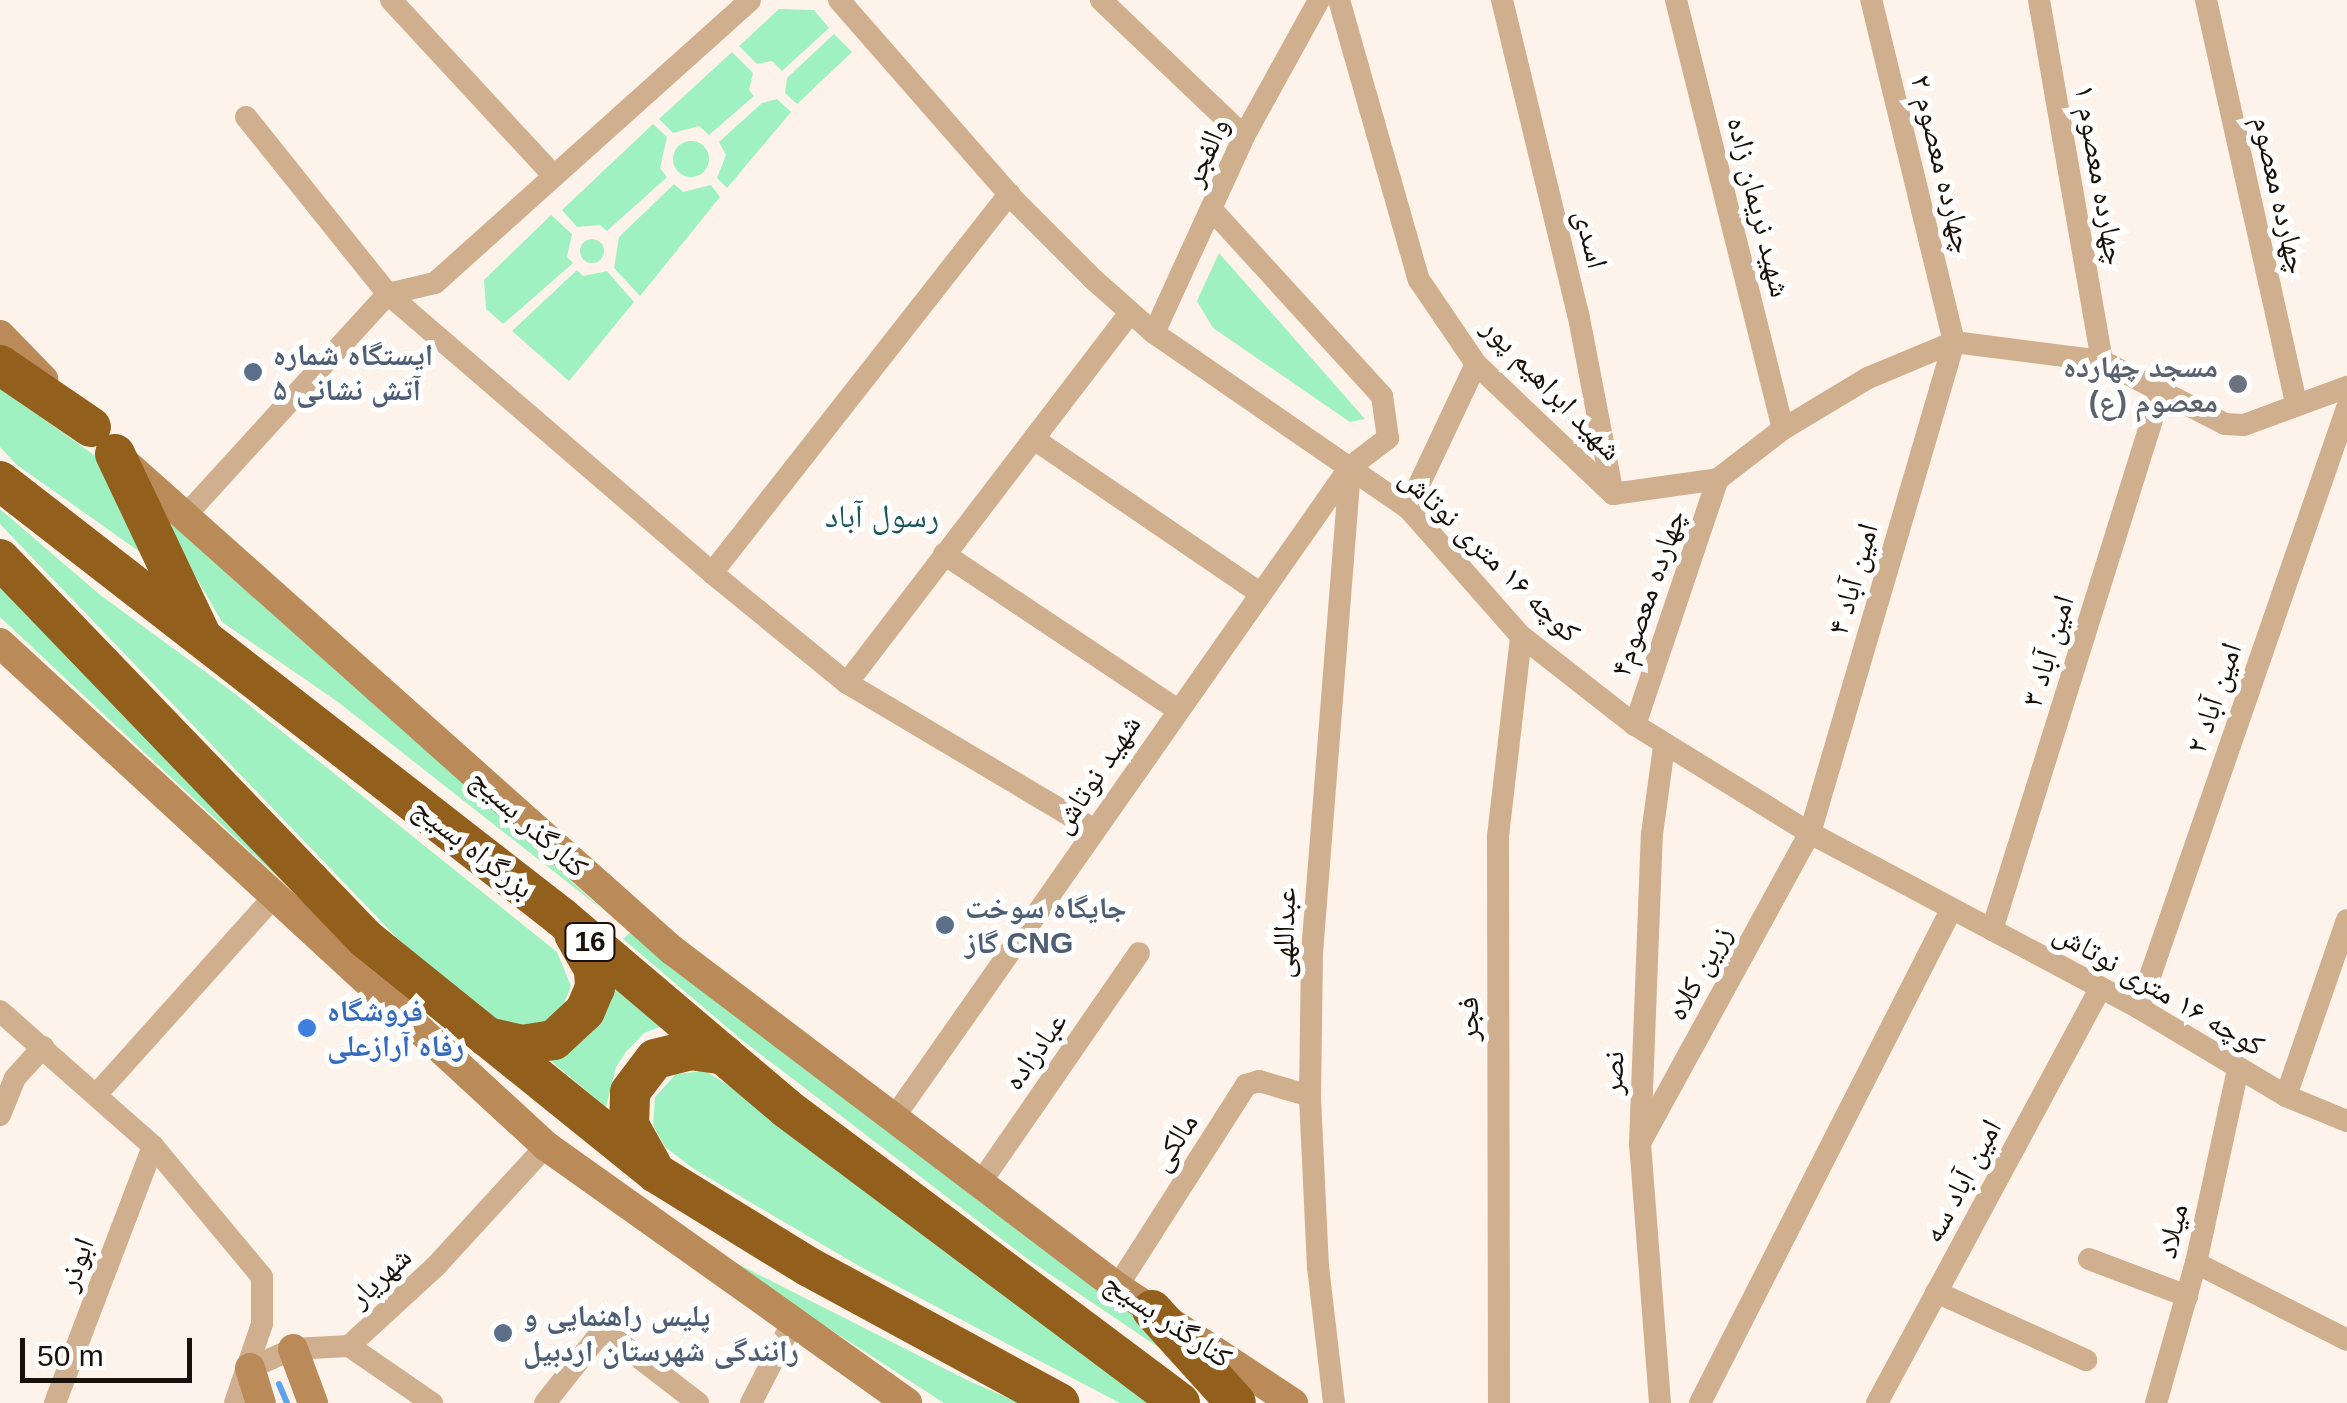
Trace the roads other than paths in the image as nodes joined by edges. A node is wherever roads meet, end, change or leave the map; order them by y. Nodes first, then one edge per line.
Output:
1 (391, 0) edge
2 (750, 0) edge
3 (839, 0) edge
4 (1101, 0) edge
5 (1319, 0) edge
6 (1339, 0) edge
7 (1502, 0) edge
8 (1676, 0) edge
9 (1870, 0) edge
10 (2038, 0) edge
11 (2206, 0) edge
12 (246, 118) dead end
13 (1244, 136) junction
14 (554, 176) junction
15 (1009, 194) junction
16 (1213, 210) junction
17 (388, 294) junction
18 (1130, 313) junction
19 (1154, 333) junction
20 (0, 335) edge
21 (1954, 342) junction
22 (2102, 361) junction
23 (1476, 364) junction
24 (0, 366) edge
25 (2347, 387) edge
26 (2161, 391) junction
27 (2296, 402) junction
28 (2347, 408) edge
29 (1783, 429) junction
30 (103, 440) junction
31 (1034, 440) junction
32 (1350, 466) junction
33 (1718, 479) junction
34 (0, 481) edge
35 (1613, 494) junction
36 (1408, 508) junction
37 (185, 516) junction
38 (944, 554) junction
39 (0, 559) edge
40 (712, 573) junction
41 (1260, 593) junction
42 (1522, 636) junction
43 (204, 641) junction
44 (0, 644) edge
45 (848, 682) junction
46 (1176, 710) junction
47 (1635, 726) junction
48 (1664, 746) junction
49 (1095, 830) junction
50 (1810, 833) junction
51 (273, 898) junction
52 (1952, 910) junction
53 (561, 917) junction
54 (2347, 920) edge
55 (1992, 930) junction
56 (1139, 953) dead end
57 (2100, 988) junction
58 (2138, 1008) junction
59 (0, 1011) edge
60 (487, 1037) junction
61 (42, 1047) junction
62 (724, 1055) junction
63 (2238, 1069) junction
64 (8, 1077) edge
65 (96, 1094) junction
66 (1310, 1096) junction
67 (2286, 1096) junction
68 (0, 1115) edge
69 (895, 1116) junction
70 (2347, 1121) edge
71 (1640, 1142) junction
72 (153, 1146) junction
73 (546, 1146) junction
74 (656, 1173) junction
75 (981, 1182) junction
76 (2089, 1259) dead end
77 (2196, 1263) junction
78 (1117, 1287) junction
79 (1936, 1292) junction
80 (2187, 1296) junction
81 (1152, 1310) junction
82 (792, 1325) junction
83 (2347, 1340) edge
84 (349, 1346) junction
85 (293, 1350) junction
86 (2086, 1360) dead end
87 (250, 1368) junction
88 (55, 1403) edge
89 (235, 1403) edge
90 (261, 1403) edge
91 (313, 1403) edge
92 (432, 1403) edge
93 (545, 1403) edge
94 (698, 1403) edge
95 (751, 1403) edge
96 (907, 1403) edge
97 (1059, 1403) edge
98 (1180, 1403) edge
99 (1236, 1403) edge
100 (1292, 1403) edge
101 (1334, 1403) edge
102 (1500, 1403) edge
103 (1660, 1403) edge
104 (1700, 1403) edge
105 (1877, 1403) edge
106 (2156, 1403) edge

1 - 14 street
2 - 14 street
3 - 15 street, کوچه ۱۶ متری نوتاش
4 - 13 street
5 - 13 street, والفجر
6 - 23 street, شهید ابراهیم پور
7 - 35 street, اسدی
8 - 29 street, شهید نریمان زاده
9 - 21 street, چهارده معصوم ۲
10 - 22 street, چهارده معصوم ۱
11 - 27 street, چهارده معصوم
12 - 17 street
13 - 16 street, والفجر
14 - 17 street
15 - 18 street, کوچه ۱۶ متری نوتاش
15 - 40 street
16 - 19 street, والفجر
16 - 32 street, شهید نوتاش
17 - 37 street
17 - 40 street
18 - 19 street, کوچه ۱۶ متری نوتاش
18 - 31 street
19 - 32 street, کوچه ۱۶ متری نوتاش
20 - 30 main road, کنارگذر بسیج
21 - 22 street
21 - 29 street
21 - 50 street, ۴ امین آباد
22 - 26 street
23 - 35 street, شهید ابراهیم پور
23 - 36 street
24 - 30 highway
25 - 27 street
26 - 27 street
26 - 55 street, ۳ امین آباد
28 - 58 street, ۲ امین آباد
29 - 33 street
30 - 37 main road, کنارگذر بسیج
30 - 43 highway
31 - 38 street
31 - 41 street
32 - 36 street, کوچه ۱۶ متری نوتاش
32 - 41 street, شهید نوتاش
32 - 66 street, عبداللهی
33 - 35 street, شهید ابراهیم پور
33 - 47 street, چهارده معصوم۴
34 - 43 highway, بزرگراه بسیج / 16
36 - 42 street, کوچه ۱۶ متری نوتاش
37 - 69 main road, کنارگذر بسیج
38 - 45 street
38 - 46 street
39 - 60 highway
40 - 45 street
41 - 46 street, شهید نوتاش
42 - 47 street, کوچه ۱۶ متری نوتاش
42 - 102 street, فجر
43 - 53 highway, بزرگراه بسیج / 16
44 - 51 main road
45 - 49 street
46 - 49 street, شهید نوتاش
47 - 48 street, کوچه ۱۶ متری نوتاش
48 - 50 street, کوچه ۱۶ متری نوتاش
48 - 71 street, نصر
49 - 69 street, شهید نوتاش
50 - 52 street, کوچه ۱۶ متری نوتاش
50 - 71 street, زرین کلاه
51 - 65 street
51 - 73 main road
52 - 55 street, کوچه ۱۶ متری نوتاش
52 - 104 street
53 - 60 highway
53 - 62 highway, بزرگراه بسیج / 16
54 - 67 street
55 - 57 street, کوچه ۱۶ متری نوتاش
56 - 75 street, عبادزاده
57 - 58 street, کوچه ۱۶ متری نوتاش
57 - 79 street, امین آباد سه
58 - 63 street, کوچه ۱۶ متری نوتاش
59 - 61 street
60 - 74 highway
61 - 64 street
61 - 65 street
62 - 74 highway
62 - 98 highway, بزرگراه بسیج / 16
63 - 67 street, کوچه ۱۶ متری نوتاش
63 - 77 street, میلاد
64 - 68 street
65 - 72 street
66 - 78 street, مالکی
66 - 101 street, عبداللهی
67 - 70 street, کوچه ۱۶ متری نوتاش
69 - 75 main road, کنارگذر بسیج
71 - 103 street, نصر
72 - 87 street
72 - 88 street, ابوذر
73 - 82 main road
73 - 84 street, شهریار
74 - 97 highway
75 - 78 main road, کنارگذر بسیج
76 - 80 street
77 - 80 street, میلاد
77 - 83 street
78 - 81 main road, کنارگذر بسیج
79 - 86 street
79 - 105 street, امین آباد سه
80 - 106 street, میلاد
81 - 99 highway
81 - 100 main road, کنارگذر بسیج
82 - 95 street
82 - 96 main road
84 - 85 street, شهریار
84 - 92 street
85 - 87 street, شهریار
85 - 91 main road
87 - 89 street
87 - 90 main road
93 - 94 street

